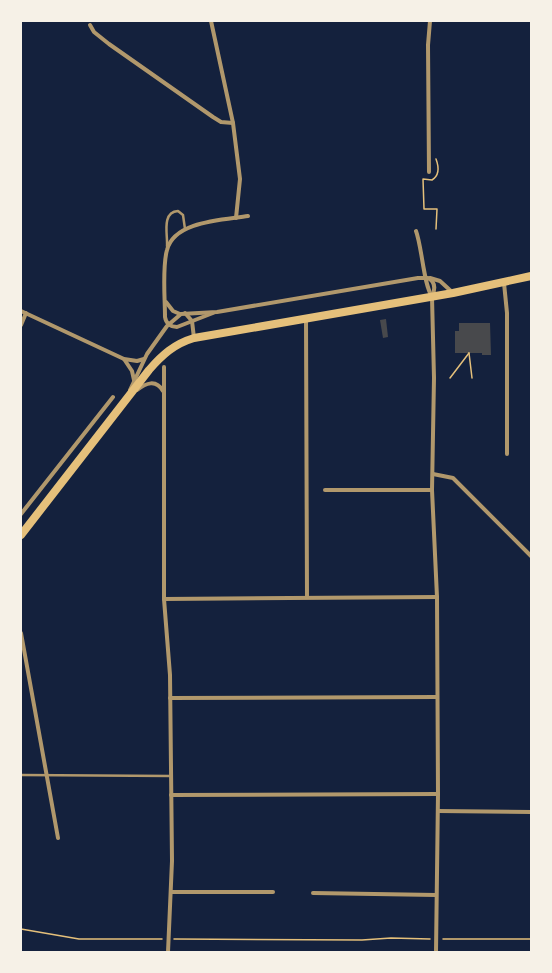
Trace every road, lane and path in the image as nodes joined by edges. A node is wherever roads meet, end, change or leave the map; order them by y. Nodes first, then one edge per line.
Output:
1 (211, 21) edge
2 (430, 21) edge
3 (90, 25) dead end
4 (234, 123) junction
5 (428, 172) dead end
6 (422, 184) dead end
7 (248, 216) dead end
8 (236, 218) junction
9 (185, 229) junction
10 (436, 229) dead end
11 (416, 231) dead end
12 (167, 249) junction
13 (531, 276) edge
14 (426, 278) junction
15 (504, 283) junction
16 (453, 293) junction
17 (432, 297) junction
18 (166, 300) junction
19 (23, 312) edge
20 (217, 312) junction
21 (183, 314) junction
22 (306, 319) junction
23 (192, 321) junction
24 (168, 324) junction
25 (21, 325) edge
26 (194, 338) junction
27 (124, 359) junction
28 (144, 359) junction
29 (164, 367) dead end
30 (450, 378) dead end
31 (472, 378) dead end
32 (134, 381) junction
33 (164, 395) junction
34 (113, 397) dead end
35 (127, 398) junction
36 (507, 454) dead end
37 (433, 474) junction
38 (325, 490) dead end
39 (432, 490) junction
40 (21, 514) edge
41 (21, 535) edge
42 (531, 556) edge
43 (307, 597) junction
44 (437, 597) junction
45 (164, 599) junction
46 (21, 633) edge
47 (436, 697) junction
48 (170, 698) junction
49 (21, 775) edge
50 (46, 776) junction
51 (171, 776) junction
52 (438, 794) junction
53 (171, 795) junction
54 (438, 811) junction
55 (531, 812) edge
56 (58, 838) dead end
57 (172, 892) junction
58 (273, 892) dead end
59 (313, 893) dead end
60 (436, 894) junction
61 (21, 929) edge
62 (162, 939) dead end
63 (172, 939) dead end
64 (430, 939) dead end
65 (441, 939) dead end
66 (531, 939) edge
67 (168, 952) edge
68 (436, 952) edge

1 - 4 street
2 - 5 street
3 - 4 street
4 - 8 street
6 - 10 path
7 - 8 street
8 - 9 street
9 - 12 street
9 - 12 lane
11 - 14 street
12 - 18 street
13 - 15 main road
14 - 16 street
14 - 17 street
14 - 17 street
14 - 20 street
15 - 16 main road
15 - 36 street
16 - 17 main road
17 - 22 main road
17 - 37 street
18 - 21 street
18 - 24 street
19 - 25 street
19 - 27 street
20 - 21 street
20 - 23 street
21 - 23 street
21 - 24 street
22 - 26 main road
22 - 43 street
23 - 24 street
23 - 26 street
24 - 28 street
26 - 35 main road
27 - 28 street
27 - 32 street
28 - 32 street
29 - 33 street
30 - 31 path
32 - 35 street
33 - 35 street
33 - 45 street
34 - 40 street
35 - 41 main road
37 - 39 street
37 - 42 street
38 - 39 street
39 - 44 street
43 - 44 street
43 - 45 street
44 - 47 street
45 - 48 street
46 - 50 street
47 - 48 street
47 - 52 street
48 - 51 street
49 - 50 lane
50 - 51 lane
50 - 56 street
51 - 53 street
52 - 53 street
52 - 54 street
53 - 57 street
54 - 55 street
54 - 60 street
57 - 58 street
57 - 67 street
59 - 60 street
60 - 68 street
61 - 62 path
63 - 64 path
65 - 66 path

